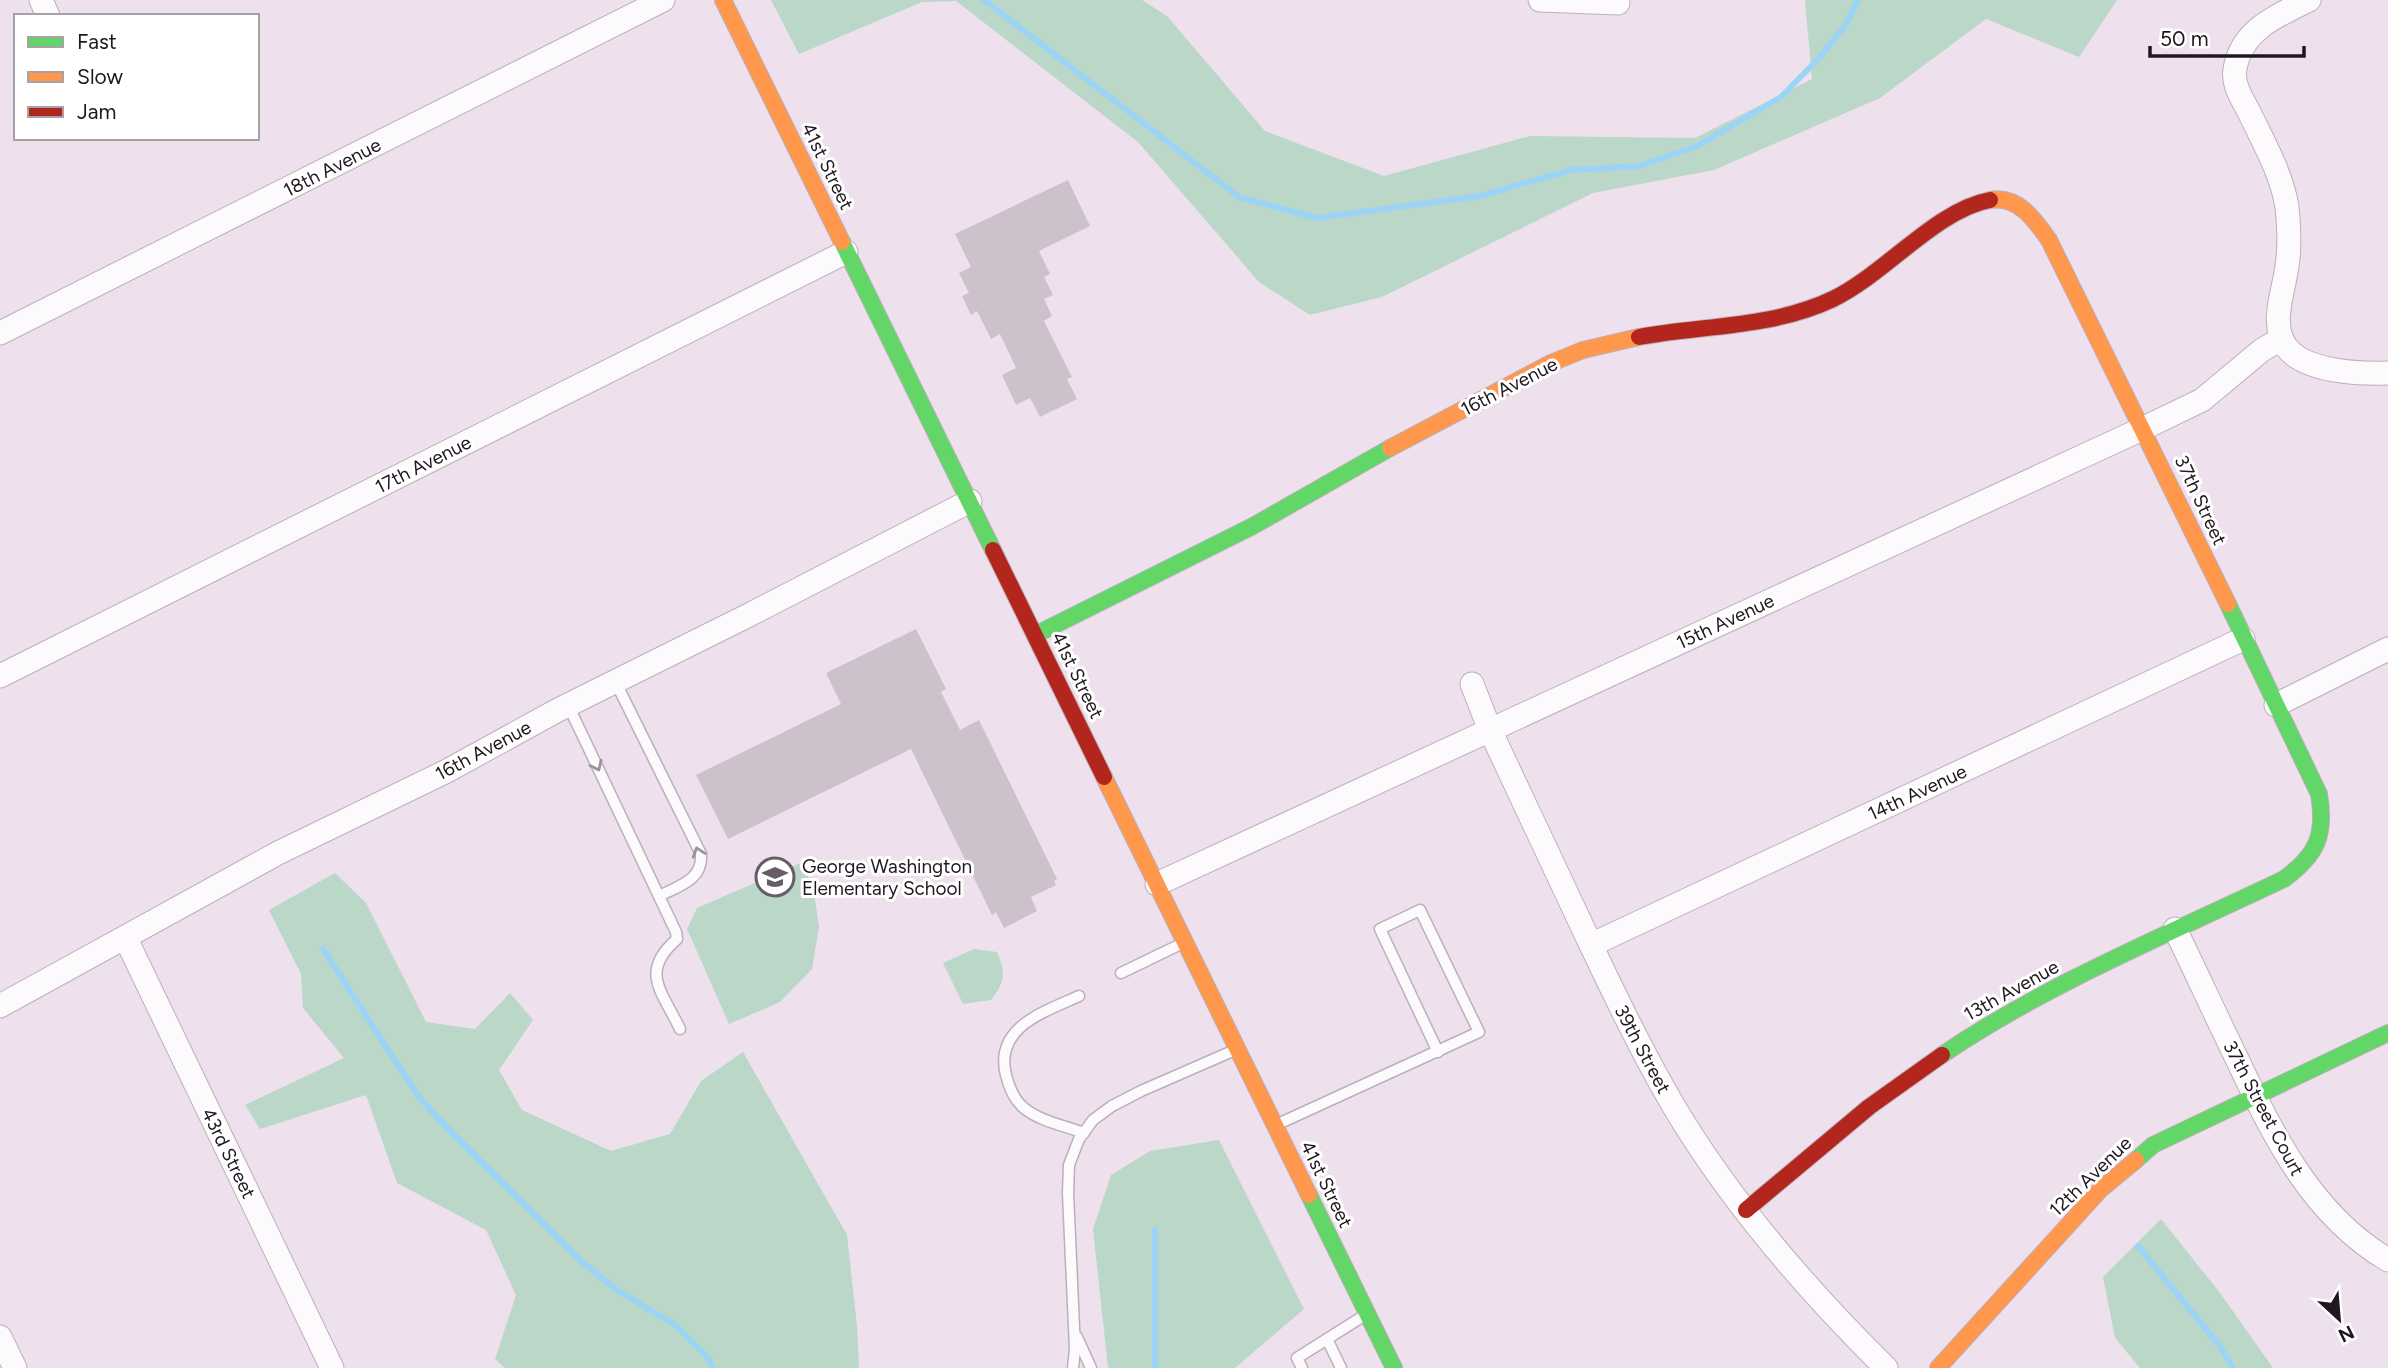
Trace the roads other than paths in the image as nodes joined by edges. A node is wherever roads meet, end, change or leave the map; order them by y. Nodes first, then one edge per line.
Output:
1 (663, 0) edge
2 (723, 0) edge
3 (1540, 0) edge
4 (2309, 0) edge
5 (1618, 3) dead end
6 (1999, 201) joint
7 (846, 252) junction
8 (0, 333) edge
9 (2281, 339) junction
10 (2388, 373) edge
11 (2144, 428) junction
12 (970, 501) junction
13 (1035, 635) junction
14 (2243, 639) junction
15 (2388, 649) edge
16 (0, 676) edge
17 (615, 681) junction
18 (1472, 684) dead end
19 (568, 705) junction
20 (2276, 705) junction
21 (1490, 730) junction
22 (2318, 844) joint
23 (1157, 884) junction
24 (659, 896) junction
25 (2175, 929) junction
26 (126, 939) junction
27 (1185, 942) junction
28 (1591, 945) junction
29 (1121, 973) dead end
30 (1079, 996) dead end
31 (0, 1006) edge
32 (680, 1029) dead end
33 (2388, 1033) edge
34 (1238, 1049) junction
35 (1438, 1052) junction
36 (2254, 1095) junction
37 (1275, 1126) junction
38 (1084, 1133) junction
39 (1746, 1210) junction
40 (2388, 1260) edge
41 (1367, 1313) junction
42 (1074, 1332) junction
43 (0, 1338) edge
44 (1327, 1339) junction
45 (15, 1368) edge
46 (332, 1368) edge
47 (1073, 1368) edge
48 (1091, 1368) edge
49 (1302, 1368) edge
50 (1341, 1368) edge
51 (1394, 1368) edge
52 (1886, 1368) edge
53 (1938, 1368) edge

1 - 8 street, 18th Avenue
2 - 7 street, 41st Street
3 - 5 street
4 - 9 street
6 - 11 street, 37th Street
6 - 13 street, 16th Avenue
7 - 12 street, 41st Street
7 - 16 street, 17th Avenue
9 - 10 street
9 - 11 street, 15th Avenue
11 - 14 street, 37th Street
11 - 21 street, 15th Avenue
12 - 13 street, 41st Street
12 - 17 street, 16th Avenue
13 - 23 street, 41st Street
14 - 20 street, 37th Street
14 - 28 street, 14th Avenue
15 - 20 street
17 - 19 street, 16th Avenue
24 -> 17 lane
18 - 21 street, 39th Street
19 -> 24 lane
19 - 26 street, 16th Avenue
20 - 22 street, 37th Street
21 - 23 street, 15th Avenue
21 - 28 street, 39th Street
22 - 25 street, 13th Avenue
23 - 27 street, 41st Street
24 - 32 lane
25 - 36 street, 37th Street Court
25 - 39 street, 13th Avenue
26 - 31 street, 16th Avenue
26 - 46 street, 43rd Street
27 - 29 lane
27 - 34 street, 41st Street
28 - 39 street, 39th Street
30 - 38 lane
33 - 36 street, 12th Avenue
34 - 37 street, 41st Street
34 - 38 lane
35 - 35 lane
35 - 37 lane
36 - 40 street, 37th Street Court
36 - 53 street, 12th Avenue
37 - 41 street, 41st Street
38 - 42 lane
39 - 52 street, 39th Street
41 - 44 lane
41 - 51 street, 41st Street
42 - 47 lane
42 - 48 lane
43 - 45 street
44 - 49 lane
44 - 50 lane

